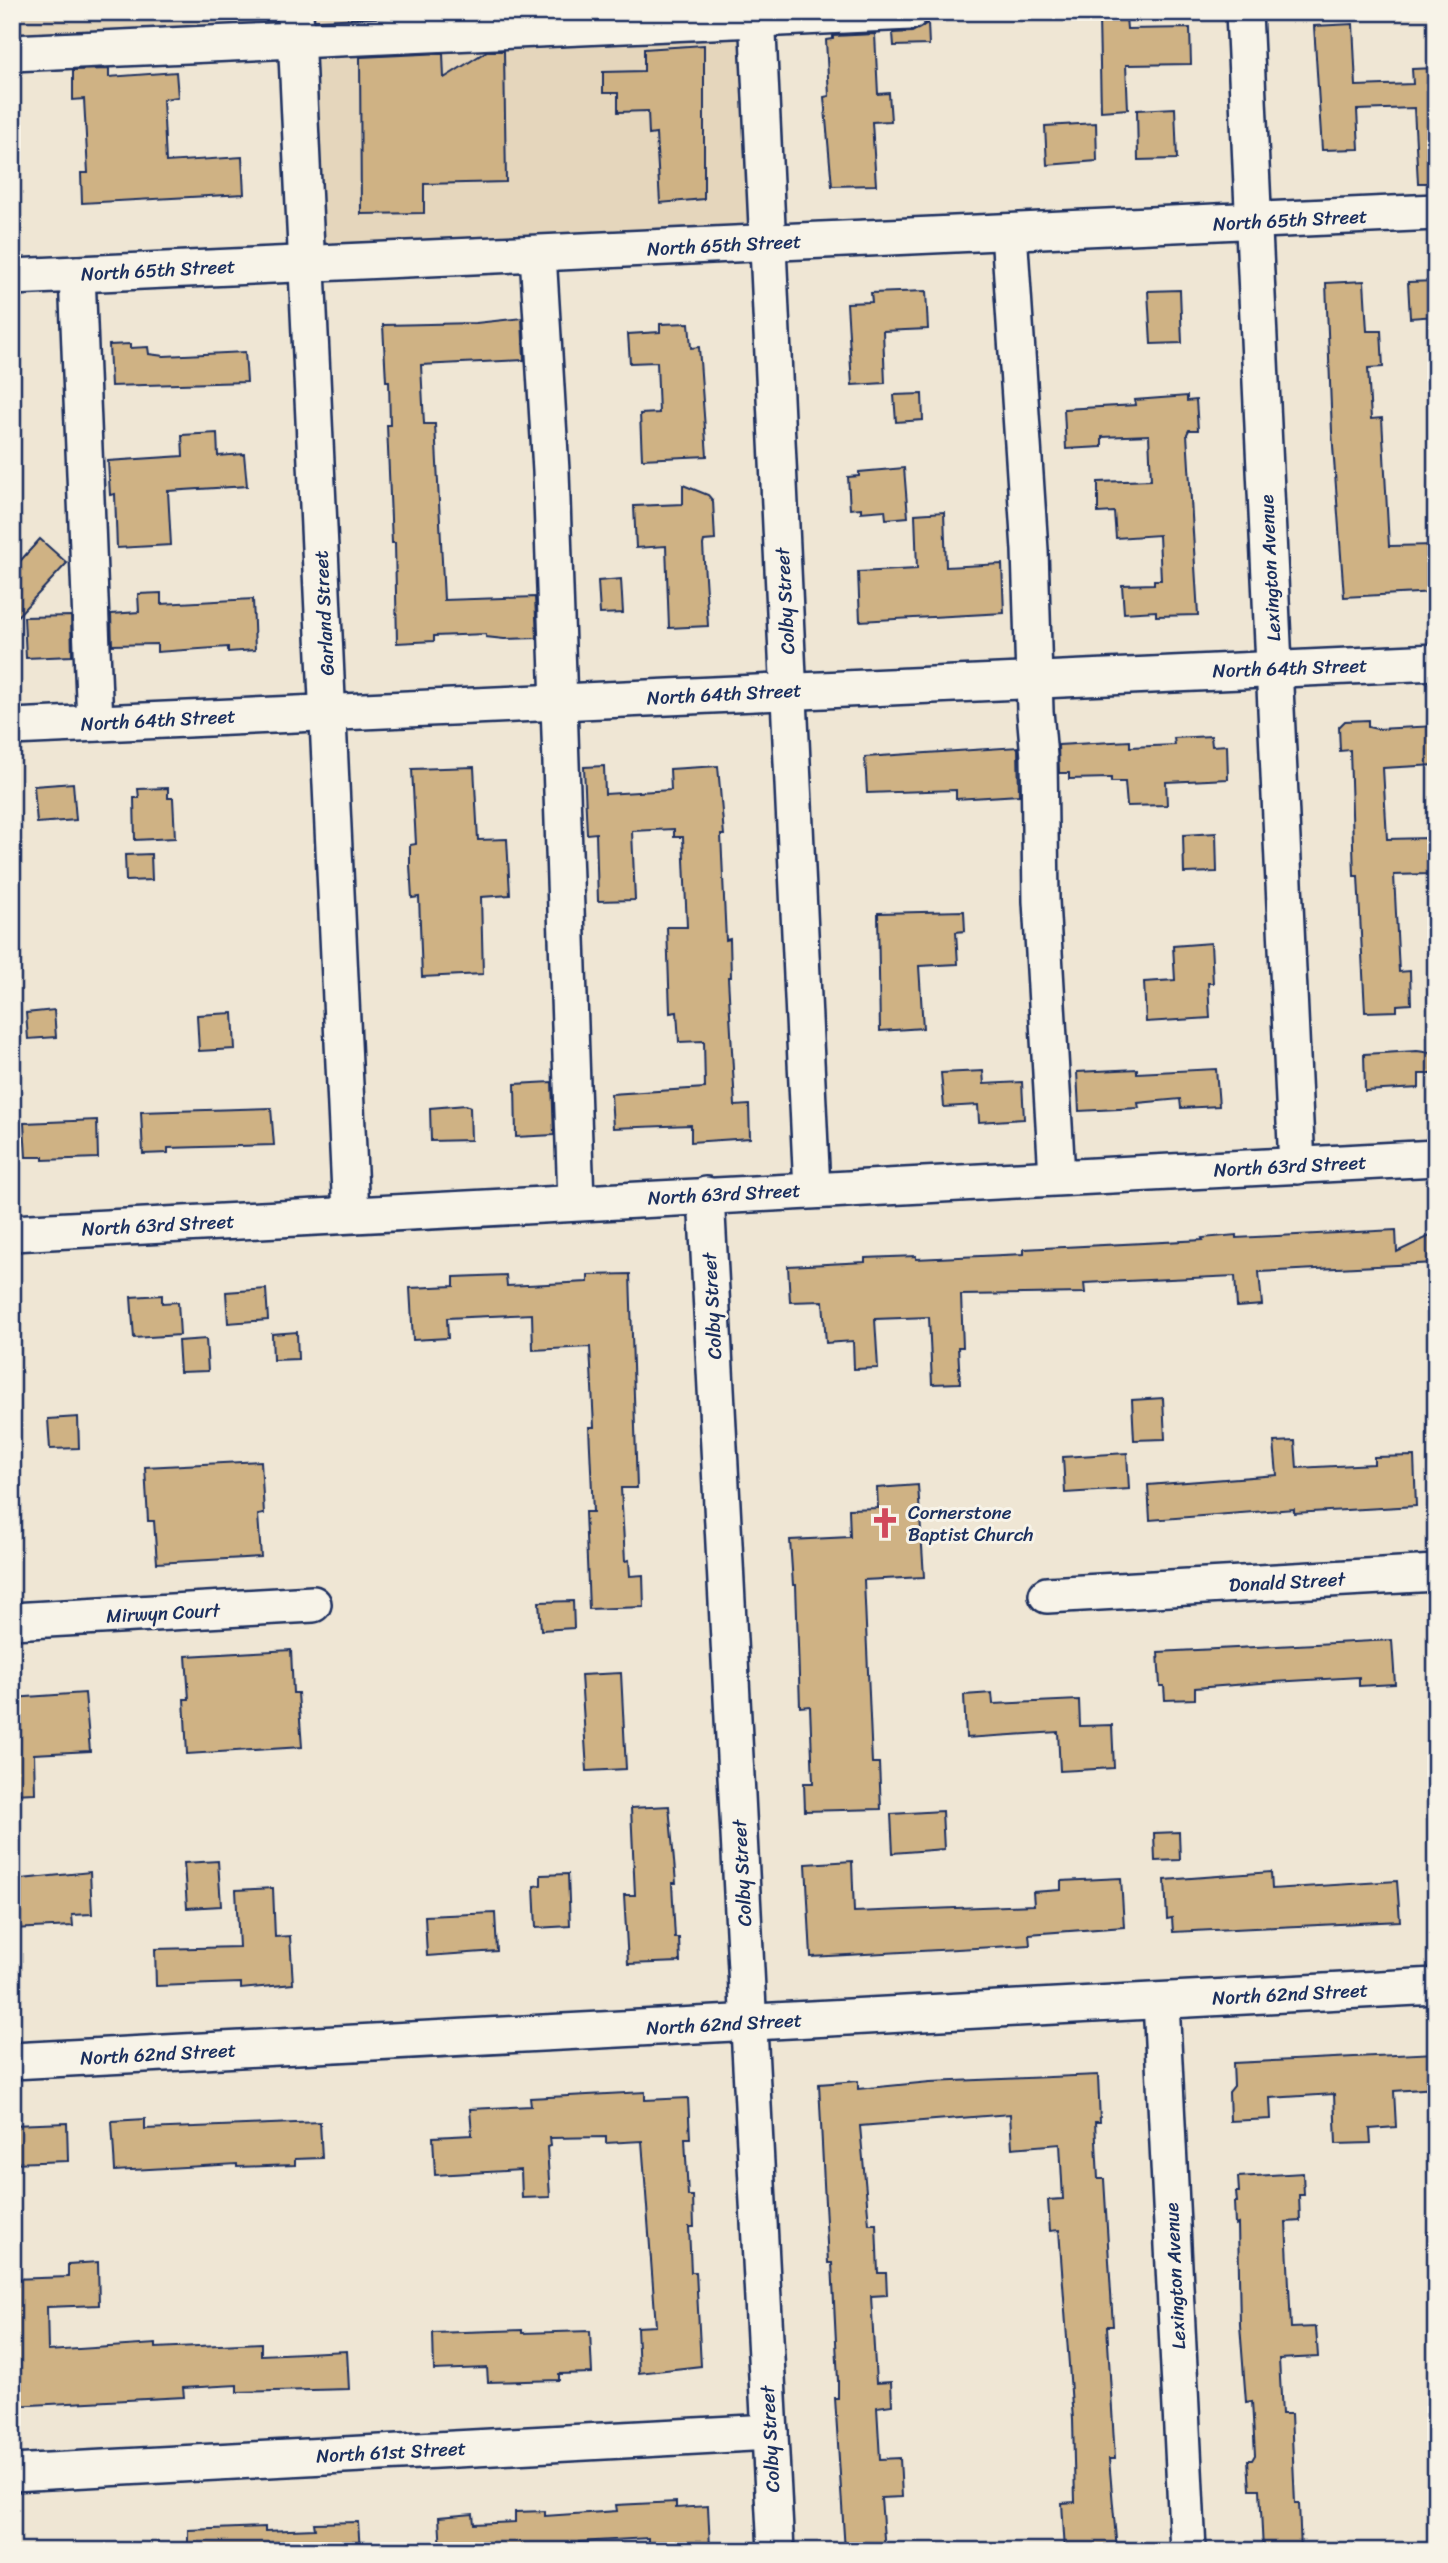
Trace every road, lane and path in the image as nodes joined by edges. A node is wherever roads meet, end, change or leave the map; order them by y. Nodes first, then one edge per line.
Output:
1 (910, 12) edge
2 (1244, 12) edge
3 (758, 16) edge
4 (296, 26) edge
5 (12, 53) edge
6 (1436, 212) edge
7 (1254, 221) junction
8 (1009, 232) junction
9 (769, 243) junction
10 (538, 254) junction
11 (307, 263) junction
12 (77, 274) junction
13 (12, 277) edge
14 (1436, 662) edge
15 (1275, 669) junction
16 (1034, 678) junction
17 (789, 691) junction
18 (559, 702) junction
19 (328, 712) junction
20 (95, 723) junction
21 (12, 727) edge
22 (1436, 1158) edge
23 (1297, 1166) junction
24 (1057, 1176) junction
25 (812, 1189) junction
26 (706, 1195) junction
27 (576, 1201) junction
28 (351, 1214) junction
29 (12, 1233) edge
30 (1436, 1573) edge
31 (1047, 1595) dead end
32 (313, 1605) dead end
33 (12, 1621) edge
34 (1436, 1986) edge
35 (1161, 2001) junction
36 (750, 2023) junction
37 (12, 2061) edge
38 (770, 2431) junction
39 (12, 2473) edge
40 (776, 2551) edge
41 (1188, 2551) edge

1 - 3 street
2 - 7 street, Lexington Avenue
3 - 4 street
3 - 9 street, Colby Street
4 - 5 street
4 - 11 street, Garland Street
6 - 7 street, North 65th Street
7 - 8 street, North 65th Street
7 - 15 street, Lexington Avenue
8 - 9 street, North 65th Street
8 - 16 street
9 - 10 street, North 65th Street
9 - 17 street, Colby Street
10 - 11 street, North 65th Street
10 - 18 street
11 - 12 street, North 65th Street
11 - 19 street, Garland Street
12 - 13 street, North 65th Street
12 - 20 street
14 - 15 street, North 64th Street
15 - 16 street, North 64th Street
15 - 23 street, Lexington Avenue
16 - 17 street, North 64th Street
16 - 24 street
17 - 18 street, North 64th Street
17 - 25 street, Colby Street
18 - 19 street, North 64th Street
18 - 27 street
19 - 20 street, North 64th Street
19 - 28 street, Garland Street
20 - 21 street, North 64th Street
22 - 23 street, North 63rd Street
23 - 24 street, North 63rd Street
24 - 25 street, North 63rd Street
25 - 26 street, North 63rd Street
26 - 27 street, North 63rd Street
26 - 36 street, Colby Street
27 - 28 street, North 63rd Street
28 - 29 street, North 63rd Street
30 - 31 street, Donald Street
32 - 33 street, Mirwyn Court
34 - 35 street, North 62nd Street
35 - 36 street, North 62nd Street
35 - 41 street, Lexington Avenue
36 - 37 street, North 62nd Street
36 - 38 street, Colby Street
38 - 39 street, North 61st Street
38 - 40 street, Colby Street

